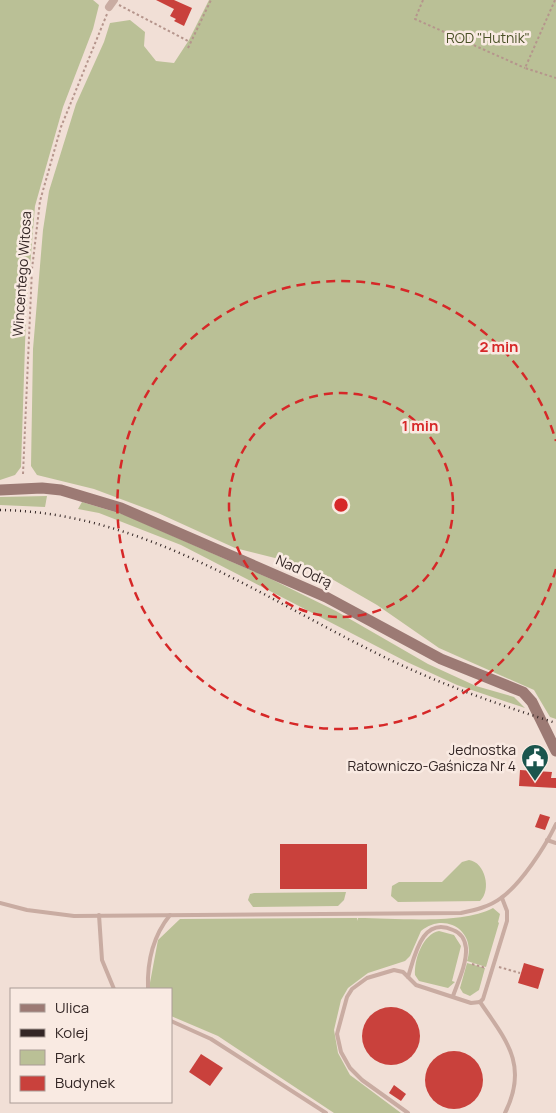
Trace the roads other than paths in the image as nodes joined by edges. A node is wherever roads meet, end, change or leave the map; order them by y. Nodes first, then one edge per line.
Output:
1 (0, 490) edge
2 (556, 751) edge
3 (556, 824) edge
4 (548, 840) junction
5 (556, 843) edge
6 (502, 898) junction
7 (0, 903) edge
8 (99, 915) junction
9 (170, 915) junction
10 (408, 977) junction
11 (114, 988) edge
12 (148, 988) edge
13 (453, 996) junction
14 (480, 1002) junction
15 (172, 1022) edge
16 (326, 1113) edge
17 (408, 1113) edge
18 (505, 1113) edge

1 - 2 street, Nad Odrą
3 - 4 lane
4 - 5 lane
4 - 6 lane
6 - 9 lane
6 - 14 lane
7 - 8 lane
8 - 9 lane
8 - 11 lane
9 - 12 lane
10 - 13 lane
10 - 13 lane
10 - 17 lane
13 - 14 lane
14 - 18 lane
15 - 16 lane

